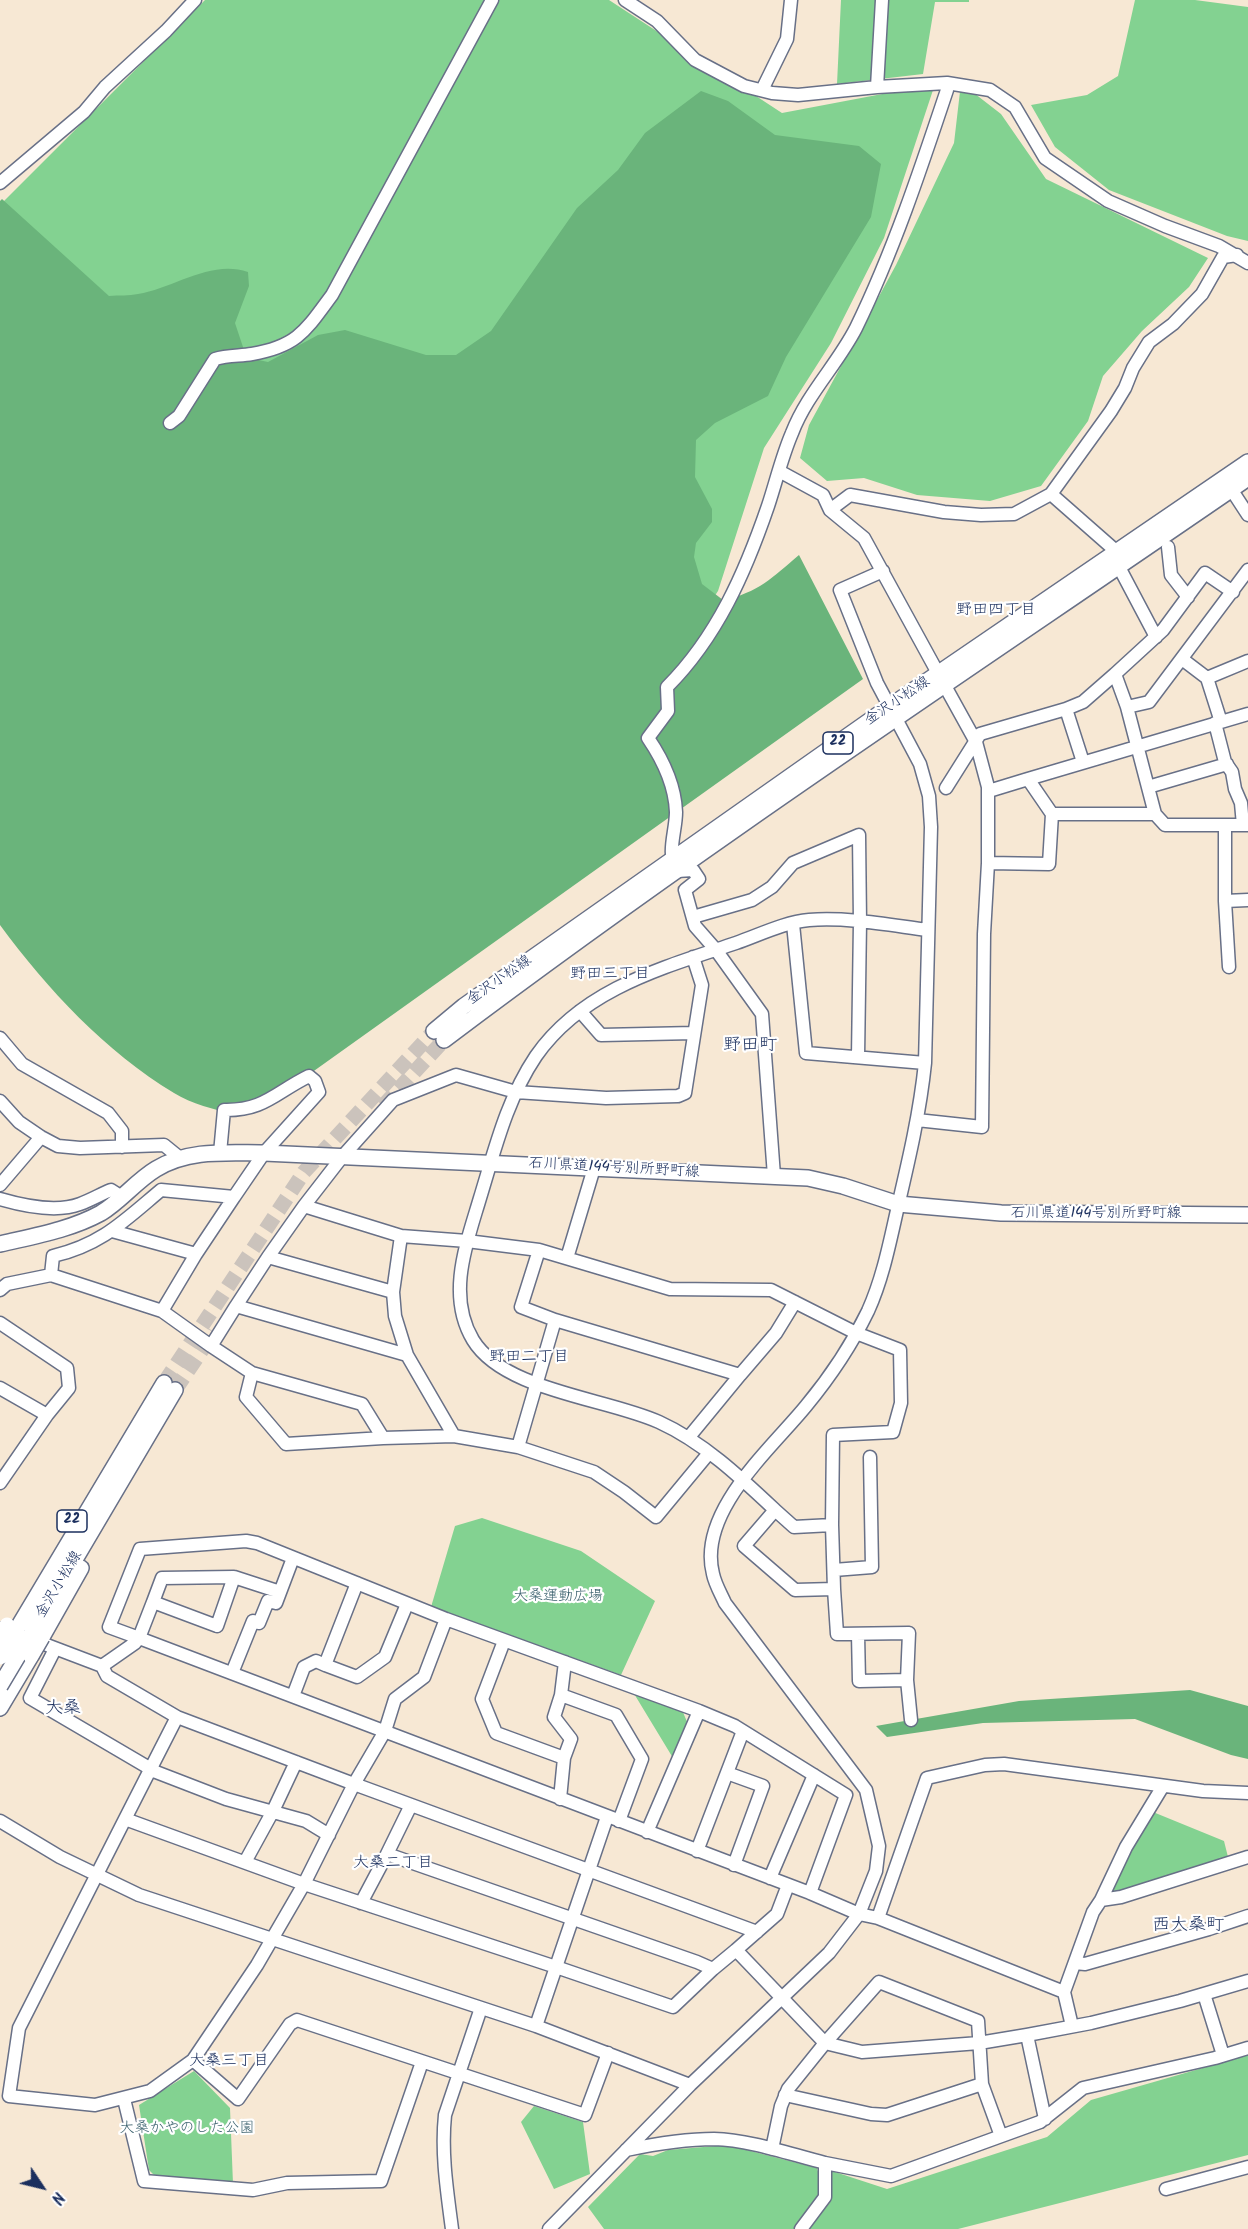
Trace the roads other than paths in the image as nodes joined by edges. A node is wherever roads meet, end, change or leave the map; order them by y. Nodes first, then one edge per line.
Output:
1 (195, 0) edge
2 (492, 0) edge
3 (625, 0) edge
4 (791, 0) edge
5 (882, 0) edge
6 (946, 83) junction
7 (877, 87) junction
8 (762, 90) junction
9 (0, 183) edge
10 (1237, 255) junction
11 (1248, 263) edge
12 (170, 423) dead end
13 (1248, 462) edge
14 (779, 471) junction
15 (1248, 478) edge
16 (1232, 489) junction
17 (1051, 494) junction
18 (830, 510) junction
19 (1248, 515) edge
20 (1168, 547) dead end
21 (1118, 560) junction
22 (1248, 570) edge
23 (883, 571) junction
24 (1233, 592) junction
25 (1188, 597) junction
26 (1156, 637) junction
27 (1182, 660) junction
28 (1248, 661) edge
29 (1115, 674) junction
30 (1207, 678) junction
31 (942, 681) junction
32 (1127, 707) junction
33 (1066, 709) junction
34 (892, 713) junction
35 (1248, 714) edge
36 (1218, 722) junction
37 (976, 742) junction
38 (1137, 745) junction
39 (1083, 762) junction
40 (1227, 764) junction
41 (1028, 779) junction
42 (988, 787) junction
43 (1148, 787) junction
44 (946, 788) dead end
45 (1052, 813) junction
46 (1155, 814) junction
47 (1225, 825) junction
48 (1246, 825) edge
49 (988, 863) junction
50 (674, 866) junction
51 (1248, 900) edge
52 (1225, 901) junction
53 (693, 918) junction
54 (861, 922) junction
55 (792, 924) junction
56 (928, 930) junction
57 (716, 950) junction
58 (693, 957) junction
59 (1229, 967) dead end
60 (580, 1011) junction
61 (694, 1033) junction
62 (439, 1036) tunnel mouth
63 (0, 1038) edge
64 (858, 1057) junction
65 (925, 1063) junction
66 (516, 1092) junction
67 (0, 1101) edge
68 (917, 1120) junction
69 (41, 1137) junction
70 (122, 1146) junction
71 (220, 1153) junction
72 (264, 1153) junction
73 (342, 1157) junction
74 (180, 1158) junction
75 (491, 1163) junction
76 (594, 1168) junction
77 (774, 1176) junction
78 (0, 1185) edge
79 (122, 1197) junction
80 (234, 1197) junction
81 (0, 1199) edge
82 (898, 1204) junction
83 (304, 1206) junction
84 (1248, 1215) edge
85 (112, 1231) junction
86 (401, 1236) junction
87 (467, 1241) junction
88 (0, 1244) edge
89 (539, 1250) junction
90 (196, 1254) junction
91 (268, 1257) junction
92 (567, 1258) junction
93 (51, 1275) junction
94 (0, 1290) edge
95 (393, 1292) junction
96 (795, 1302) junction
97 (236, 1306) junction
98 (162, 1311) junction
99 (555, 1320) junction
100 (0, 1323) edge
101 (856, 1334) junction
102 (211, 1346) junction
103 (407, 1355) junction
104 (252, 1373) junction
105 (741, 1375) junction
106 (536, 1383) junction
107 (0, 1388) edge
108 (47, 1415) junction
109 (454, 1436) junction
110 (689, 1437) junction
111 (383, 1438) junction
112 (518, 1447) junction
113 (709, 1453) junction
114 (870, 1457) dead end
115 (742, 1479) junction
116 (0, 1483) edge
117 (775, 1510) junction
118 (832, 1525) junction
119 (293, 1558) junction
120 (834, 1570) junction
121 (234, 1576) junction
122 (357, 1583) junction
123 (834, 1589) junction
124 (280, 1592) junction
125 (153, 1602) junction
126 (407, 1604) junction
127 (446, 1619) junction
128 (16, 1631) edge
129 (858, 1634) junction
130 (138, 1638) junction
131 (504, 1641) junction
132 (55, 1649) junction
133 (0, 1658) edge
134 (565, 1662) junction
135 (325, 1665) junction
136 (102, 1666) junction
137 (232, 1673) junction
138 (908, 1680) junction
139 (0, 1686) edge
140 (561, 1695) junction
141 (292, 1696) junction
142 (0, 1708) edge
143 (699, 1711) junction
144 (177, 1717) junction
145 (911, 1720) dead end
146 (385, 1731) junction
147 (743, 1731) junction
148 (564, 1758) junction
149 (296, 1762) junction
150 (151, 1769) junction
151 (727, 1773) junction
152 (814, 1775) junction
153 (354, 1784) junction
154 (1163, 1786) junction
155 (1248, 1793) edge
156 (560, 1798) junction
157 (411, 1805) junction
158 (273, 1811) junction
159 (124, 1819) junction
160 (613, 1819) junction
161 (0, 1821) edge
162 (647, 1832) junction
163 (329, 1835) junction
164 (697, 1851) junction
165 (387, 1854) junction
166 (1248, 1857) edge
167 (244, 1862) junction
168 (734, 1865) junction
169 (589, 1870) junction
170 (97, 1876) junction
171 (770, 1878) junction
172 (304, 1884) junction
173 (788, 1885) junction
174 (810, 1893) junction
175 (1101, 1900) junction
176 (361, 1903) junction
177 (859, 1914) junction
178 (1248, 1916) edge
179 (878, 1918) junction
180 (572, 1919) junction
181 (757, 1932) junction
182 (271, 1940) junction
183 (736, 1950) junction
184 (1074, 1963) junction
185 (556, 1967) junction
186 (713, 1969) junction
187 (1248, 1981) edge
188 (1064, 1992) junction
189 (1204, 1994) junction
190 (781, 1998) junction
191 (481, 2008) junction
192 (536, 2026) junction
193 (1072, 2026) junction
194 (1027, 2035) junction
195 (825, 2043) junction
196 (979, 2043) junction
197 (1248, 2048) edge
198 (608, 2053) junction
199 (1223, 2055) junction
200 (193, 2060) junction
201 (422, 2062) junction
202 (458, 2073) junction
203 (982, 2084) junction
204 (690, 2085) junction
205 (5, 2095) edge
206 (785, 2095) junction
207 (124, 2098) junction
208 (1045, 2118) junction
209 (1001, 2136) junction
210 (772, 2149) junction
211 (626, 2150) junction
212 (825, 2163) junction
213 (1248, 2167) edge
214 (1166, 2189) dead end
215 (452, 2229) edge
216 (549, 2229) edge
217 (801, 2229) edge

1 - 9 street
2 - 12 street
3 - 8 street
4 - 8 street
5 - 7 street
6 - 7 street
6 - 10 street
6 - 14 street
7 - 8 street
10 - 11 street
10 - 17 street
13 - 21 main road, 金沢小松線 / 22
14 - 18 street
14 - 50 street
15 - 16 main road, 金沢小松線 / 22
16 - 19 street
16 - 21 main road, 金沢小松線 / 22
17 - 18 street
17 - 21 street
18 - 23 street
20 - 25 street
21 - 26 street
21 - 31 main road, 金沢小松線 / 22
22 - 24 street
23 - 31 street
23 - 34 street
24 - 25 street
24 - 27 street
25 - 26 street
26 - 29 street
27 - 30 street
27 - 32 street
28 - 30 street
29 - 32 street
29 - 33 street
30 - 36 street
31 - 34 main road, 金沢小松線 / 22
31 - 37 street
32 - 38 street
33 - 37 street
33 - 39 street
34 - 50 main road, 金沢小松線 / 22
34 - 56 street
35 - 36 street
36 - 38 street
36 - 40 street
37 - 42 street
37 - 44 street
38 - 39 street
38 - 43 street
39 - 41 street
40 - 43 street
40 - 48 street
41 - 42 street
41 - 45 street
42 - 49 street
43 - 46 street
45 - 46 street
45 - 49 street
46 - 47 street
47 - 48 street
47 - 52 street
49 - 68 street
50 - 53 street
50 - 62 main road, 金沢小松線 / 22
51 - 52 street
52 - 59 street
53 - 54 street
53 - 57 street
54 - 55 street
54 - 56 street
54 - 64 street
55 - 57 street
55 - 64 street
56 - 65 street
57 - 58 street
57 - 77 street
58 - 60 street
58 - 61 street
60 - 61 street
60 - 66 street
61 - 66 street
63 - 70 street
64 - 65 street
65 - 68 street
66 - 73 street
66 - 75 street
67 - 69 street
68 - 82 street
69 - 70 street
69 - 78 street
70 - 74 street
71 - 72 main road, 石川県道144号別所野町線
71 - 72 street
71 - 74 main road, 石川県道144号別所野町線
72 - 73 main road, 石川県道144号別所野町線
72 - 80 street
73 - 75 main road, 石川県道144号別所野町線
73 - 83 street
74 - 79 main road, 石川県道144号別所野町線
75 - 76 main road, 石川県道144号別所野町線
75 - 87 street
76 - 77 main road, 石川県道144号別所野町線
76 - 92 street
77 - 82 main road, 石川県道144号別所野町線
79 - 81 street
79 - 88 main road, 石川県道144号別所野町線
80 - 85 street
80 - 90 street
82 - 84 main road, 石川県道144号別所野町線
82 - 101 street
83 - 86 street
83 - 91 street
85 - 90 street
85 - 93 street
86 - 87 street
86 - 95 street
87 - 89 street
87 - 106 street
89 - 92 street
89 - 99 street
90 - 98 street
91 - 95 street
91 - 97 street
92 - 96 street
93 - 94 street
93 - 98 street
95 - 103 street
96 - 101 street
96 - 105 street
97 - 102 street
97 - 103 street
98 - 102 street
99 - 105 street
99 - 106 street
100 - 108 street
101 - 115 street
101 - 118 street
102 - 104 street
103 - 109 street
104 - 111 street
104 - 111 street
105 - 110 street
106 - 110 street
106 - 112 street
107 - 108 street
108 - 116 street
109 - 111 street
109 - 112 street
110 - 113 street
112 - 113 street
113 - 115 street
114 - 120 street
115 - 117 street
115 - 177 street
117 - 118 street
117 - 123 street
118 - 120 street
119 - 122 street
119 - 124 street
119 - 130 street
120 - 123 street
121 - 124 street
121 - 125 street
121 - 125 street
122 - 126 street
122 - 135 street
123 - 129 street
124 - 137 street
125 - 130 street
126 - 127 street
126 - 135 street
127 - 131 street
127 - 146 street
128 - 128 main road, 金沢小松線 / 22
128 - 132 street
128 - 133 main road, 金沢小松線 / 22, bridge
128 - 139 main road, 金沢小松線 / 22, bridge
128 - 142 main road, 22, bridge
129 - 138 street
129 - 138 street
130 - 136 street
130 - 137 street
131 - 134 street
131 - 148 street
132 - 136 street
132 - 150 street
134 - 140 street
134 - 143 street
135 - 141 street
136 - 144 street
137 - 141 street
138 - 145 street
140 - 148 street
140 - 160 street
141 - 146 street
143 - 147 street
143 - 162 street
144 - 149 street
144 - 150 street
146 - 153 street
146 - 156 street
147 - 151 street
147 - 152 street
148 - 156 street
149 - 153 street
149 - 158 street
150 - 158 street
150 - 159 street
151 - 164 street
151 - 168 street
152 - 171 street
152 - 174 street
153 - 157 street
153 - 163 street
154 - 155 street
154 - 175 street
154 - 179 street
156 - 160 street
157 - 165 street
157 - 169 street
158 - 163 street
158 - 167 street
159 - 167 street
159 - 170 street
160 - 162 street
160 - 169 street
161 - 170 street
162 - 164 street
163 - 172 street
164 - 168 street
165 - 176 street
165 - 180 street
166 - 175 street
167 - 172 street
168 - 171 street
169 - 180 street
169 - 181 street
170 - 182 street
170 - 205 street
171 - 173 street
172 - 176 street
172 - 182 street
173 - 174 street
173 - 181 street
174 - 177 street
175 - 184 street
176 - 185 street
177 - 179 street
177 - 190 street
178 - 184 street
179 - 188 street
180 - 185 street
180 - 186 street
181 - 183 street
182 - 191 street
182 - 200 street
183 - 186 street
183 - 190 street
184 - 188 street
185 - 186 street
185 - 192 street
187 - 189 street
188 - 193 street
189 - 193 street
189 - 199 street
190 - 195 street
190 - 204 street
191 - 192 street
191 - 202 street
192 - 198 street
193 - 194 street
194 - 196 street
194 - 208 street
195 - 196 street
195 - 196 street
195 - 206 street
196 - 203 street
197 - 199 street
198 - 202 street
198 - 204 street
199 - 208 street
200 - 201 street
200 - 207 street
201 - 202 street
201 - 207 street
202 - 215 street
203 - 206 street
203 - 209 street
204 - 211 street
205 - 207 street
206 - 210 street
208 - 209 street
209 - 212 street
210 - 211 street
210 - 212 street
211 - 216 street
212 - 217 street
213 - 214 street

